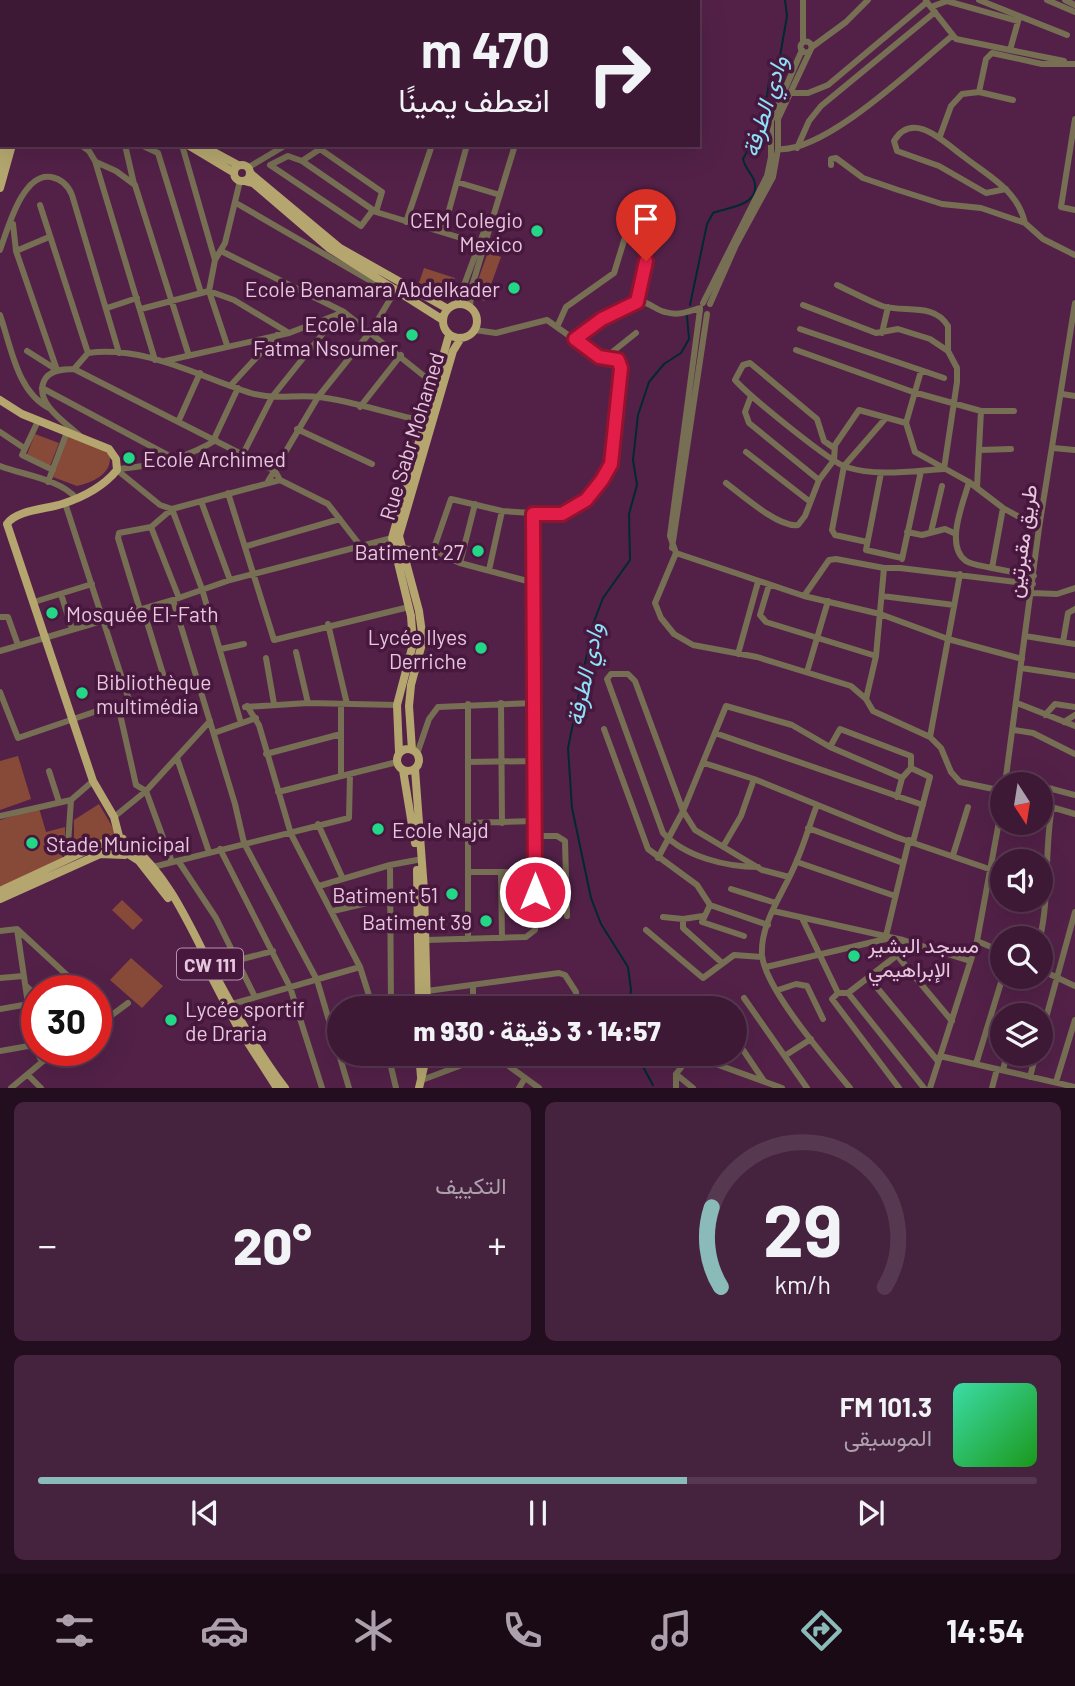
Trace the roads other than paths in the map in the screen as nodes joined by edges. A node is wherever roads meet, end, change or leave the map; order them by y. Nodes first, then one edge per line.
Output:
1 (803, 0) edge
2 (868, 0) edge
3 (979, 0) edge
4 (1047, 0) edge
5 (1065, 0) edge
6 (930, 5) edge
7 (1075, 5) edge
8 (1075, 12) edge
9 (1018, 18) junction
10 (1067, 35) dead end
11 (952, 36) junction
12 (806, 48) junction
13 (1010, 50) junction
14 (1064, 61) junction
15 (1075, 64) edge
16 (979, 92) junction
17 (790, 93) junction
18 (1013, 100) dead end
19 (1075, 120) edge
20 (940, 136) junction
21 (11, 147) edge
22 (84, 147) edge
23 (126, 147) edge
24 (145, 147) edge
25 (183, 147) edge
26 (192, 147) edge
27 (204, 147) edge
28 (282, 147) edge
29 (431, 147) edge
30 (466, 147) edge
31 (514, 147) edge
32 (797, 148) junction
33 (778, 149) junction
34 (1072, 155) edge
35 (95, 161) junction
36 (302, 161) junction
37 (831, 165) dead end
38 (235, 169) junction
39 (246, 175) junction
40 (457, 182) junction
41 (135, 185) junction
42 (0, 188) edge
43 (1006, 189) junction
44 (500, 195) junction
45 (236, 204) junction
46 (40, 205) dead end
47 (1075, 210) edge
48 (374, 211) junction
49 (12, 222) junction
50 (406, 222) junction
51 (1025, 223) junction
52 (627, 231) dead end
53 (443, 232) junction
54 (49, 237) junction
55 (461, 239) dead end
56 (651, 241) dead end
57 (0, 250) edge
58 (16, 251) junction
59 (223, 252) junction
60 (1075, 255) edge
61 (215, 260) junction
62 (837, 285) dead end
63 (209, 291) junction
64 (395, 291) junction
65 (201, 293) junction
66 (137, 298) junction
67 (170, 301) junction
68 (637, 302) junction
69 (1075, 303) edge
70 (457, 304) junction
71 (803, 305) dead end
72 (470, 307) junction
73 (888, 307) junction
74 (107, 308) junction
75 (336, 308) junction
76 (704, 308) junction
77 (141, 309) junction
78 (447, 309) junction
79 (344, 312) junction
80 (0, 315) edge
81 (336, 318) junction
82 (443, 320) junction
83 (557, 327) junction
84 (800, 328) dead end
85 (475, 330) junction
86 (371, 331) junction
87 (284, 332) junction
88 (636, 333) dead end
89 (881, 333) junction
90 (1072, 334) edge
91 (450, 335) junction
92 (265, 336) junction
93 (461, 338) junction
94 (575, 339) junction
95 (227, 345) junction
96 (264, 349) junction
97 (796, 350) dead end
98 (27, 351) dead end
99 (948, 351) junction
100 (88, 352) junction
101 (119, 354) junction
102 (401, 355) junction
103 (189, 356) junction
104 (606, 357) junction
105 (159, 361) junction
106 (74, 369) junction
107 (57, 370) junction
108 (921, 371) junction
109 (200, 373) junction
110 (944, 378) dead end
111 (434, 384) junction
112 (234, 386) junction
113 (42, 388) junction
114 (913, 392) junction
115 (1062, 394) junction
116 (751, 396) junction
117 (1075, 396) edge
118 (272, 397) junction
119 (318, 397) junction
120 (0, 400) edge
121 (954, 403) junction
122 (360, 407) junction
123 (51, 409) junction
124 (981, 411) junction
125 (1014, 411) dead end
126 (885, 419) junction
127 (179, 420) junction
128 (38, 421) junction
129 (424, 421) junction
130 (906, 423) junction
131 (296, 429) junction
132 (0, 432) edge
133 (67, 432) junction
134 (81, 437) junction
135 (215, 440) junction
136 (24, 447) junction
137 (834, 448) junction
138 (1053, 448) junction
139 (1011, 449) dead end
140 (980, 450) junction
141 (1075, 450) edge
142 (746, 452) dead end
143 (243, 454) junction
144 (175, 459) junction
145 (834, 460) junction
146 (372, 464) dead end
147 (0, 466) edge
148 (844, 467) junction
149 (944, 469) junction
150 (52, 470) junction
151 (117, 470) junction
152 (275, 471) junction
153 (921, 471) junction
154 (881, 473) junction
155 (280, 480) junction
156 (819, 480) junction
157 (48, 482) junction
158 (969, 482) junction
159 (267, 483) junction
160 (726, 483) dead end
161 (942, 486) dead end
162 (976, 487) junction
163 (228, 494) junction
164 (76, 498) junction
165 (201, 501) junction
166 (809, 502) junction
167 (65, 503) junction
168 (475, 504) junction
169 (1003, 508) junction
170 (172, 509) junction
171 (502, 511) junction
172 (533, 514) junction
173 (340, 519) junction
174 (3, 522) edge
175 (151, 527) junction
176 (1040, 528) junction
177 (907, 532) junction
178 (931, 532) junction
179 (956, 534) junction
180 (392, 538) junction
181 (867, 541) junction
182 (359, 544) junction
183 (247, 546) junction
184 (401, 548) junction
185 (433, 551) junction
186 (674, 551) junction
187 (902, 558) junction
188 (460, 563) junction
189 (884, 568) junction
190 (900, 568) junction
191 (992, 568) junction
192 (489, 570) junction
193 (256, 573) junction
194 (960, 574) junction
195 (230, 580) junction
196 (1033, 580) junction
197 (531, 582) junction
198 (758, 582) junction
199 (92, 584) junction
200 (769, 585) junction
201 (1075, 586) edge
202 (202, 589) junction
203 (1032, 593) junction
204 (61, 594) junction
205 (803, 596) junction
206 (881, 596) junction
207 (176, 599) junction
208 (828, 601) junction
209 (33, 602) junction
210 (954, 605) junction
211 (409, 607) junction
212 (141, 609) junction
213 (1075, 609) edge
214 (880, 614) junction
215 (0, 617) edge
216 (104, 619) junction
217 (328, 624) junction
218 (72, 629) junction
219 (1025, 636) junction
220 (46, 637) junction
221 (817, 637) junction
222 (948, 639) junction
223 (1063, 642) junction
224 (1075, 644) edge
225 (18, 645) junction
226 (244, 645) dead end
227 (221, 649) junction
228 (0, 651) edge
229 (296, 652) dead end
230 (738, 654) junction
231 (876, 656) junction
232 (266, 658) dead end
233 (1022, 659) junction
234 (1021, 668) junction
235 (807, 672) junction
236 (163, 674) dead end
237 (1075, 676) edge
238 (0, 692) edge
239 (866, 699) junction
240 (307, 703) junction
241 (501, 703) junction
242 (1017, 703) junction
243 (274, 704) junction
244 (344, 704) junction
245 (468, 704) junction
246 (534, 704) junction
247 (118, 705) junction
248 (397, 705) junction
249 (247, 706) junction
250 (1075, 707) edge
251 (3, 708) edge
252 (236, 708) junction
253 (1045, 715) junction
254 (1075, 715) edge
255 (256, 718) junction
256 (74, 720) junction
257 (210, 721) junction
258 (1064, 722) junction
259 (241, 723) junction
260 (1075, 726) edge
261 (604, 729) dead end
262 (1014, 730) junction
263 (214, 733) junction
264 (715, 733) junction
265 (341, 734) junction
266 (930, 737) junction
267 (830, 747) junction
268 (399, 752) junction
269 (415, 752) junction
270 (266, 754) junction
271 (1075, 754) edge
272 (177, 758) junction
273 (535, 761) junction
274 (397, 762) junction
275 (468, 762) junction
276 (502, 762) junction
277 (704, 763) junction
278 (911, 768) junction
279 (415, 769) junction
280 (404, 770) junction
281 (49, 771) dead end
282 (1007, 772) edge
283 (350, 774) junction
284 (341, 776) junction
285 (902, 778) junction
286 (754, 779) junction
287 (93, 781) junction
288 (990, 788) edge
289 (1054, 789) edge
290 (146, 791) junction
291 (278, 792) junction
292 (1075, 795) edge
293 (897, 797) junction
294 (71, 800) junction
295 (59, 802) junction
296 (817, 805) junction
297 (923, 805) junction
298 (968, 807) dead end
299 (1054, 808) edge
300 (683, 811) junction
301 (1075, 814) edge
302 (0, 816) edge
303 (115, 820) junction
304 (535, 821) junction
305 (468, 823) junction
306 (502, 823) junction
307 (318, 824) junction
308 (808, 828) junction
309 (290, 831) junction
310 (1047, 835) edge
311 (535, 836) junction
312 (668, 839) junction
313 (911, 841) junction
314 (244, 843) junction
315 (125, 844) junction
316 (724, 845) junction
317 (220, 849) junction
318 (209, 852) junction
319 (953, 855) junction
320 (658, 858) junction
321 (67, 859) junction
322 (417, 860) junction
323 (176, 862) junction
324 (797, 862) junction
325 (903, 863) junction
326 (390, 865) junction
327 (153, 867) junction
328 (758, 867) junction
329 (990, 869) edge
330 (468, 872) junction
331 (501, 872) junction
332 (535, 873) junction
333 (789, 877) junction
334 (343, 879) junction
335 (990, 879) edge
336 (319, 886) junction
337 (731, 889) dead end
338 (0, 891) edge
339 (418, 891) junction
340 (391, 896) junction
341 (895, 896) junction
342 (0, 899) edge
343 (776, 903) junction
344 (710, 905) junction
345 (333, 911) junction
346 (773, 911) junction
347 (1075, 912) edge
348 (567, 916) dead end
349 (703, 916) junction
350 (663, 918) dead end
351 (803, 918) junction
352 (682, 919) junction
353 (768, 925) junction
354 (1042, 926) edge
355 (17, 929) junction
356 (646, 930) dead end
357 (0, 931) edge
358 (744, 936) dead end
359 (889, 937) junction
360 (502, 938) junction
361 (468, 939) junction
362 (426, 940) junction
363 (903, 940) junction
364 (977, 941) junction
365 (990, 946) edge
366 (273, 951) junction
367 (820, 952) junction
368 (900, 953) junction
369 (762, 957) junction
370 (238, 960) junction
371 (970, 961) junction
372 (721, 962) junction
373 (212, 967) junction
374 (360, 967) junction
375 (766, 967) junction
376 (23, 975) edge
377 (67, 975) edge
378 (21, 976) edge
379 (0, 978) edge
380 (869, 978) junction
381 (1053, 978) edge
382 (317, 980) junction
383 (1057, 980) junction
384 (473, 986) junction
385 (1075, 986) edge
386 (290, 987) junction
387 (999, 989) edge
388 (778, 990) junction
389 (427, 991) junction
390 (838, 993) junction
391 (848, 993) junction
392 (369, 996) edge
393 (391, 996) edge
394 (419, 996) edge
395 (427, 996) edge
396 (473, 996) edge
397 (576, 996) edge
398 (255, 997) junction
399 (747, 1002) edge
400 (128, 1003) dead end
401 (1050, 1003) edge
402 (232, 1004) junction
403 (21, 1005) edge
404 (0, 1009) edge
405 (112, 1015) edge
406 (823, 1019) dead end
407 (1075, 1020) edge
408 (952, 1021) junction
409 (811, 1040) junction
410 (21, 1047) edge
411 (0, 1051) edge
412 (786, 1055) junction
413 (747, 1056) edge
414 (939, 1058) junction
415 (976, 1064) junction
416 (38, 1066) edge
417 (391, 1066) edge
418 (420, 1066) edge
419 (424, 1066) edge
420 (456, 1066) edge
421 (509, 1066) edge
422 (1002, 1066) edge
423 (1033, 1066) edge
424 (1000, 1070) junction
425 (676, 1074) junction
426 (28, 1075) junction
427 (1030, 1077) junction
428 (526, 1078) junction
429 (1056, 1082) junction
430 (765, 1083) junction
431 (421, 1084) edge
432 (11, 1087) edge
433 (41, 1087) edge
434 (277, 1087) edge
435 (285, 1087) edge
436 (322, 1087) edge
437 (349, 1087) edge
438 (396, 1087) edge
439 (519, 1087) edge
440 (539, 1087) edge
441 (676, 1087) edge
442 (693, 1087) edge
443 (782, 1087) edge
444 (807, 1087) edge
445 (850, 1087) edge
446 (899, 1087) edge
447 (923, 1087) edge
448 (930, 1087) edge
449 (992, 1087) edge
450 (1075, 1087) edge

1 - 12 street
2 - 12 street
3 - 9 street
4 - 8 street
5 - 7 street
6 - 9 street
6 - 11 street
6 - 17 street
6 - 32 street
9 - 10 street
9 - 13 street
11 - 13 street
11 - 32 street
12 - 17 street
12 - 76 street
13 - 14 street
14 - 15 street
14 - 16 street
16 - 18 street
16 - 20 street
17 - 33 street
19 - 34 street
20 - 43 street
20 - 43 street
21 - 42 main road
22 - 35 street
23 - 41 street
24 - 65 street
25 - 61 street
26 - 38 main road
27 - 38 main road
28 - 39 street
29 - 50 street
30 - 40 street
31 - 44 street
32 - 33 street
33 - 76 street
34 - 47 street
35 - 41 street
35 - 66 street
36 - 48 street
36 - 48 street
36 - 48 street
37 - 51 street
38 - 39 main road
38 - 39 main road
39 - 45 street
39 - 64 main road
39 - 78 main road
40 - 44 street
40 - 53 street
41 - 67 street
43 - 51 street
44 - 70 street
44 - 72 street
45 - 59 street
45 - 64 street
46 - 54 street
48 - 50 street
49 - 57 street
49 - 58 street
49 - 74 street
50 - 53 street
51 - 60 street
52 - 83 street
53 - 55 street
54 - 58 street
54 - 100 street
56 - 68 street
58 - 107 street
59 - 61 street
59 - 75 street
61 - 63 street
62 - 73 street
63 - 65 street
63 - 87 street
63 - 95 street
64 - 82 main road
64 - 86 street
65 - 67 street
66 - 74 street
66 - 77 street
67 - 77 street
67 - 103 street
68 - 76 street
68 - 94 street
69 - 90 street, طريق مقبرتين
70 - 72 main road
70 - 78 main road
71 - 89 street
72 - 85 main road
73 - 89 street
73 - 99 street
74 - 101 street
75 - 79 street
75 - 81 street
76 - 186 street
77 - 105 street
78 - 82 main road
79 - 81 street
79 - 86 street
80 - 123 street
81 - 87 street
81 - 118 street
82 - 91 main road
83 - 85 street
83 - 94 street
84 - 108 street
85 - 93 main road
86 - 102 street
86 - 119 street
87 - 92 street
87 - 96 street
88 - 104 street
89 - 99 street
90 - 115 street, طريق مقبرتين
91 - 93 main road
91 - 111 main road
92 - 95 street
92 - 96 street
93 - 184 main road, Rue Sabr Mohamed
94 - 104 street
95 - 103 street
96 - 112 street
97 - 114 street
98 - 107 street
99 - 121 street
100 - 101 street
100 - 106 street
101 - 105 street
102 - 111 street
102 - 122 street
103 - 105 street
104 - 172 street
105 - 109 street
106 - 107 street
106 - 127 street
107 - 113 street
108 - 110 street
108 - 114 street
109 - 112 street
109 - 127 street
111 - 129 main road
112 - 118 street
112 - 135 street
113 - 123 street
113 - 144 street
114 - 121 street
114 - 130 street
115 - 117 street
115 - 138 street, طريق مقبرتين
116 - 137 street
116 - 145 street
116 - 156 street
118 - 119 street
118 - 143 street
119 - 122 street
119 - 131 street
120 - 128 main road
121 - 124 street
121 - 149 street
122 - 129 street
123 - 134 street
124 - 125 street
124 - 140 street
126 - 130 street
126 - 137 street
126 - 148 street
127 - 135 street
128 - 133 main road
128 - 136 street
129 - 180 main road
130 - 149 street
131 - 146 street
131 - 152 street
132 - 136 street
133 - 134 main road
133 - 150 street
134 - 151 main road
135 - 143 street
135 - 144 street
136 - 150 street
137 - 145 street
138 - 141 street
138 - 176 street, طريق مقبرتين
139 - 140 street
140 - 162 street
142 - 166 street
143 - 152 street
144 - 151 street
145 - 148 street
145 - 156 street
147 - 157 street
148 - 154 street
148 - 181 street
149 - 153 street
149 - 158 street
150 - 157 street
151 - 164 main road
151 - 170 street
152 - 155 street
152 - 159 street
153 - 154 street
153 - 177 street
154 - 181 street
155 - 159 street
155 - 173 street
156 - 166 street
157 - 164 street
158 - 162 street
158 - 179 street
159 - 163 street
160 - 166 street
161 - 178 street
162 - 169 street
163 - 165 street
163 - 183 street
164 - 167 main road
165 - 170 street
165 - 195 street
167 - 174 main road
167 - 199 street
168 - 171 street
168 - 185 street
168 - 188 street
169 - 176 street
169 - 191 street
170 - 175 street
170 - 202 street
171 - 172 street
171 - 192 street
172 - 197 street
173 - 182 street
173 - 183 street
174 - 209 main road
175 - 207 street
175 - 212 street
176 - 196 street, طريق مقبرتين
177 - 178 street
177 - 187 street
178 - 179 street
179 - 191 street
180 - 182 street
180 - 211 main road
181 - 187 street
182 - 193 street
183 - 193 street
184 - 185 street
184 - 269 main road, Rue Sabr Mohamed
185 - 188 street
186 - 198 street
186 - 230 street
187 - 190 street
188 - 192 street
189 - 190 street
189 - 205 street
189 - 206 street
190 - 194 street
191 - 196 street
192 - 197 street
193 - 195 street
193 - 217 street
194 - 196 street
194 - 210 street
195 - 202 street
196 - 203 street, طريق مقبرتين
197 - 246 street
198 - 200 street
198 - 230 street
199 - 204 street
199 - 216 street
200 - 205 street
200 - 221 street
201 - 203 street
202 - 207 street
202 - 227 street
203 - 219 street, طريق مقبرتين
204 - 209 street
204 - 218 street
205 - 208 street
206 - 210 street
206 - 214 street
207 - 212 street
207 - 257 street
208 - 214 street
208 - 221 street
209 - 220 main road
210 - 222 street
211 - 217 street
211 - 248 main road
212 - 216 street
212 - 236 street
213 - 223 street
214 - 222 street
214 - 231 street
215 - 225 street
216 - 218 street
216 - 247 street
217 - 244 street
218 - 220 street
219 - 223 street
219 - 233 street, طريق مقبرتين
220 - 225 street
220 - 256 main road
221 - 231 street
221 - 235 street
222 - 233 street
222 - 266 street
223 - 224 street
225 - 228 street
226 - 227 street
227 - 252 street
229 - 240 street
230 - 235 street
231 - 239 street
232 - 243 street
233 - 234 street, طريق مقبرتين
234 - 237 street
234 - 242 street, طريق مقبرتين
235 - 239 street
238 - 251 street
239 - 266 street
240 - 243 street
240 - 244 street
241 - 245 street
241 - 246 street
241 - 276 street
242 - 253 street
242 - 262 street, طريق مقبرتين
243 - 249 street
244 - 248 street
244 - 265 street
245 - 269 street
245 - 275 street
246 - 273 street
247 - 256 street
247 - 290 street
248 - 268 main road
249 - 252 street
249 - 255 street
250 - 253 street
251 - 256 street
252 - 259 street
253 - 258 street
254 - 258 street
255 - 259 street
255 - 270 street
256 - 287 main road
257 - 263 street
257 - 272 street
258 - 260 street
259 - 263 street
261 - 320 street
262 - 271 street
262 - 282 street, طريق مقبرتين
263 - 314 street
264 - 267 street
264 - 277 street
264 - 293 street
265 - 270 street
265 - 284 street
266 - 288 street
267 - 278 street
267 - 285 street
268 - 269 main road
268 - 274 main road
269 - 279 main road
270 - 291 street
272 - 290 street
272 - 318 street
273 - 276 street
273 - 304 street
274 - 280 main road
274 - 283 street
275 - 276 street
275 - 305 street
276 - 306 street
277 - 286 street
277 - 300 street
278 - 285 street
278 - 297 street
279 - 280 main road
279 - 362 main road
280 - 322 main road
281 - 295 street
283 - 284 street
283 - 307 street
284 - 291 street
285 - 293 street
286 - 296 street
286 - 316 street
287 - 294 street
287 - 303 main road
289 - 292 street
290 - 303 street
290 - 323 street
291 - 309 street
293 - 297 street
294 - 295 street
294 - 321 street
295 - 302 street
296 - 308 street
296 - 313 street
297 - 313 street
298 - 319 street
299 - 301 street
300 - 312 street
300 - 312 street
300 - 316 street
303 - 315 main road
304 - 306 street
304 - 311 street
305 - 306 street
305 - 330 street
307 - 309 street
307 - 334 street
308 - 324 street
308 - 325 street
309 - 314 street
309 - 336 street
310 - 354 street
311 - 332 street
311 - 348 street
312 - 320 street
312 - 328 street
313 - 319 street
313 - 325 street
314 - 317 street
314 - 382 street
315 - 321 main road
315 - 327 main road, CW 111
315 - 342 main road
315 - 434 main road, CW 111
316 - 328 street
317 - 318 street
317 - 366 street
318 - 323 street
319 - 329 street
320 - 344 street
321 - 338 main road
322 - 326 street
322 - 339 main road
323 - 327 street
323 - 370 street
324 - 333 street
324 - 341 street
325 - 341 street
326 - 334 street
326 - 340 street
327 - 373 main road, CW 111
328 - 333 street
330 - 331 street
330 - 361 street
331 - 332 street
331 - 360 street
332 - 360 street
333 - 343 street
334 - 336 street
335 - 364 street
336 - 345 street
337 - 343 street
339 - 340 street
339 - 394 main road
340 - 345 street
340 - 393 street
341 - 359 street
343 - 346 street
344 - 349 street
344 - 353 street
345 - 374 street
346 - 351 street
346 - 353 street
347 - 383 street
349 - 352 street
349 - 358 street
350 - 352 street
351 - 359 street
351 - 367 street
352 - 372 street
353 - 369 street
355 - 357 street
355 - 376 street
355 - 377 street
356 - 372 street
359 - 363 street
359 - 367 street
360 - 361 street
361 - 362 street
362 - 389 main road
363 - 368 street
363 - 371 street
364 - 365 street
364 - 371 street
366 - 370 street
366 - 386 street
367 - 375 street
367 - 390 street
368 - 380 street
368 - 408 street
369 - 372 street
369 - 375 street
370 - 373 street
370 - 398 street
371 - 408 street
373 - 402 main road, CW 111
374 - 382 street
374 - 392 street
375 - 388 street
378 - 379 street
380 - 391 street
380 - 414 street
381 - 383 street
382 - 386 street
382 - 437 street
383 - 385 street
383 - 401 street
384 - 389 street
384 - 396 street
384 - 397 street
386 - 398 street
386 - 436 street
387 - 415 street
388 - 406 street
388 - 409 street
389 - 395 main road
390 - 391 street
390 - 446 street
391 - 447 street
398 - 402 street
399 - 412 street
400 - 405 street
402 - 435 main road, CW 111
403 - 404 street
407 - 429 street
408 - 414 street
409 - 412 street
409 - 445 street
410 - 411 street
412 - 444 street
413 - 430 street
414 - 415 street
414 - 448 street
415 - 424 street
416 - 426 street
417 - 438 street
418 - 431 main road
419 - 431 main road
420 - 431 street
421 - 428 street
422 - 424 street
423 - 427 street
424 - 427 street
424 - 449 street
425 - 430 street
425 - 441 street
425 - 442 street
426 - 432 street
426 - 433 street
427 - 429 street
428 - 439 street
428 - 440 street
429 - 450 street
430 - 443 street

